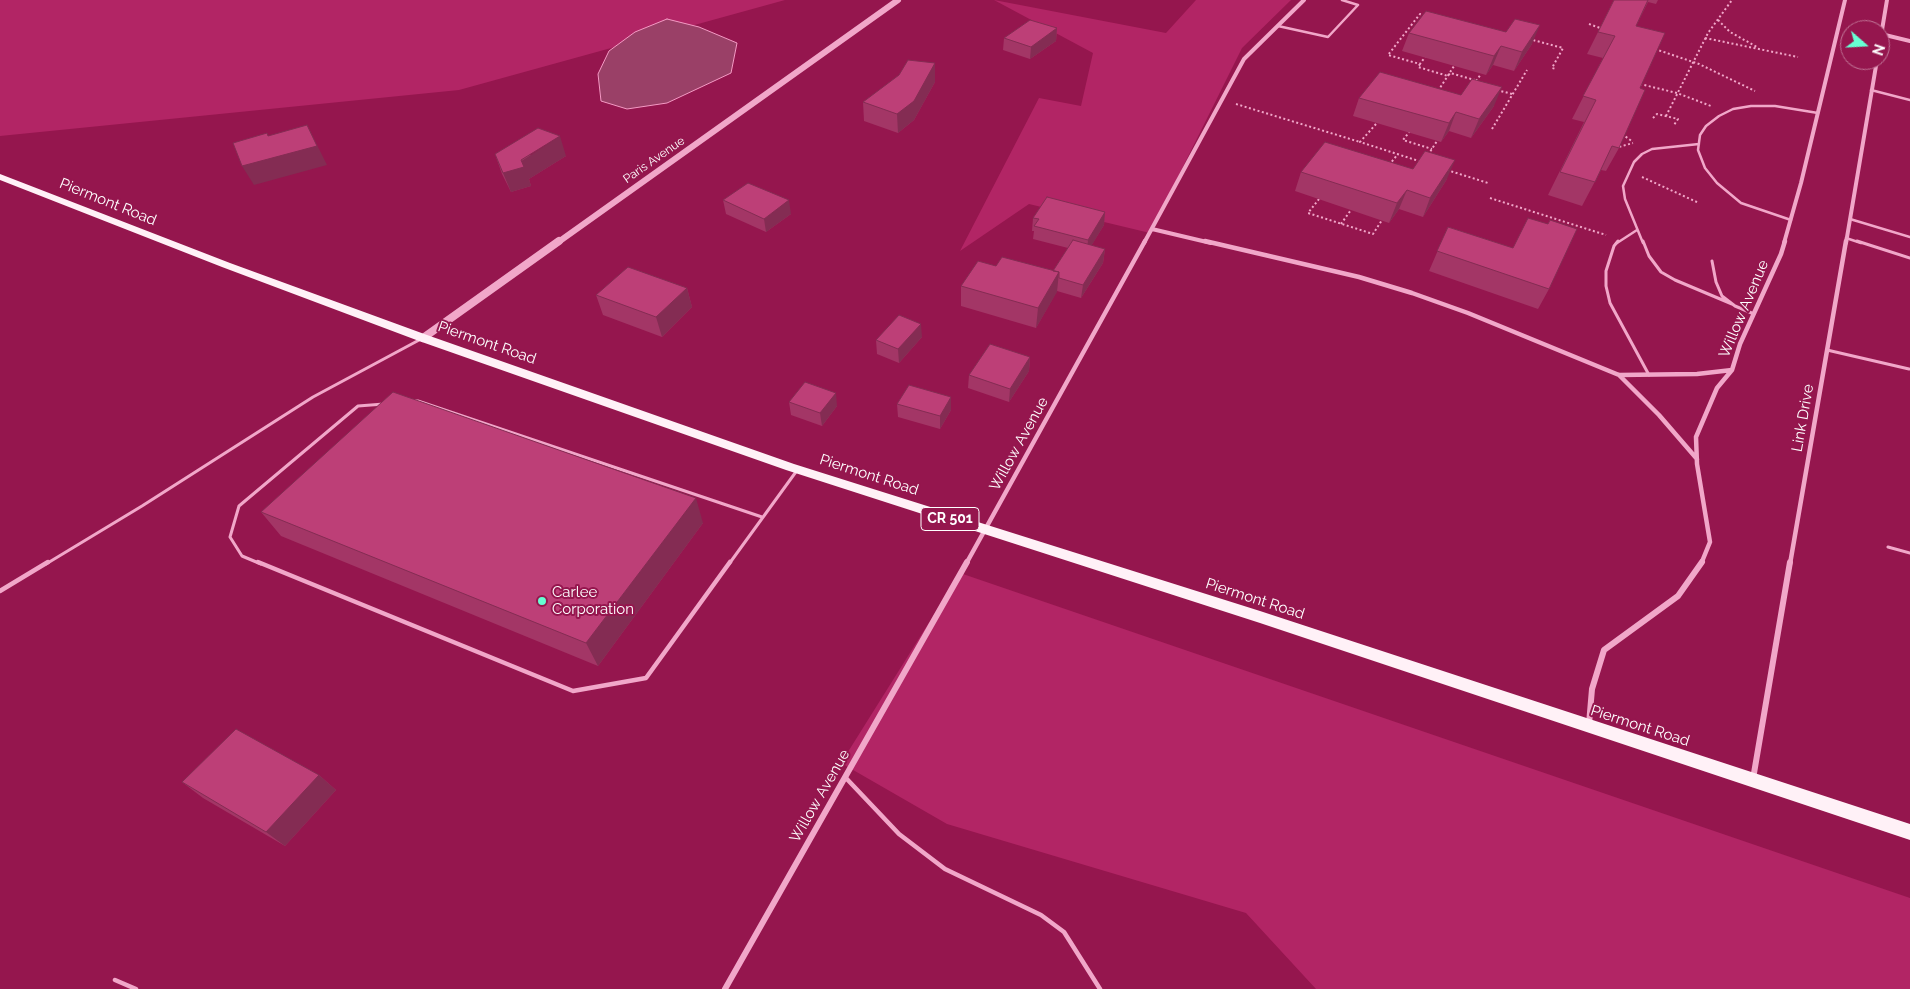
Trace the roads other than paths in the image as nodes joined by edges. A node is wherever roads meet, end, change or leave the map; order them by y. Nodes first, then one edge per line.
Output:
1 (898, 0) edge
2 (1304, 0) edge
3 (1342, 0) edge
4 (1845, 0) edge
5 (1887, 0) edge
6 (1883, 20) edge
7 (1278, 26) junction
8 (1890, 36) edge
9 (1910, 41) edge
10 (1875, 70) edge
11 (1872, 90) junction
12 (1910, 100) edge
13 (1818, 113) junction
14 (1699, 144) junction
15 (0, 177) edge
16 (1741, 203) joint
17 (1850, 219) junction
18 (1791, 220) junction
19 (1152, 229) junction
20 (1637, 230) junction
21 (1910, 237) edge
22 (1846, 238) junction
23 (1910, 258) edge
24 (1712, 261) dead end
25 (1732, 304) junction
26 (1754, 314) junction
27 (423, 338) junction
28 (1827, 350) junction
29 (1909, 369) dead end
30 (1732, 370) junction
31 (1619, 375) junction
32 (1649, 375) junction
33 (409, 401) edge
34 (392, 403) edge
35 (1697, 459) junction
36 (798, 469) junction
37 (762, 518) junction
38 (985, 530) junction
39 (1888, 547) dead end
40 (1910, 553) edge
41 (0, 591) edge
42 (1589, 726) junction
43 (845, 777) junction
44 (1753, 780) junction
45 (1910, 832) edge
46 (115, 980) dead end
47 (136, 989) edge
48 (725, 989) edge
49 (1100, 989) edge

1 - 27 street, Paris Avenue
2 - 7 street, Willow Avenue
3 - 7 lane
4 - 13 street, Willow Avenue
5 - 6 street
7 - 19 street, Willow Avenue
8 - 9 street
10 - 11 street, Link Drive
11 - 12 lane
11 - 17 street, Link Drive
13 - 14 lane
13 - 18 street, Willow Avenue
14 - 16 lane
14 - 20 lane
15 - 27 main road, Piermont Road / CR 501
16 - 18 lane
17 - 21 lane
17 - 22 street, Link Drive
18 - 26 street, Willow Avenue
19 - 31 street
19 - 38 street, Willow Avenue
20 - 25 lane
20 - 32 lane
22 - 23 lane
22 - 28 street, Link Drive
24 - 25 lane
25 - 26 lane
26 - 30 street, Willow Avenue
27 - 36 main road, Piermont Road / CR 501
27 - 41 lane
28 - 29 lane
28 - 44 street, Link Drive
30 - 32 street
30 - 35 street, Willow Avenue
31 - 32 street
31 - 35 street
33 - 37 lane
34 - 37 lane
35 - 42 street, Willow Avenue
36 - 37 lane
36 - 38 main road, Piermont Road / CR 501
38 - 42 main road, Piermont Road / CR 501
38 - 43 street, Willow Avenue
39 - 40 lane
42 - 44 main road, Piermont Road / CR 501
43 - 48 street, Willow Avenue
43 - 49 lane
44 - 45 main road, Piermont Road / CR 501
46 - 47 lane

